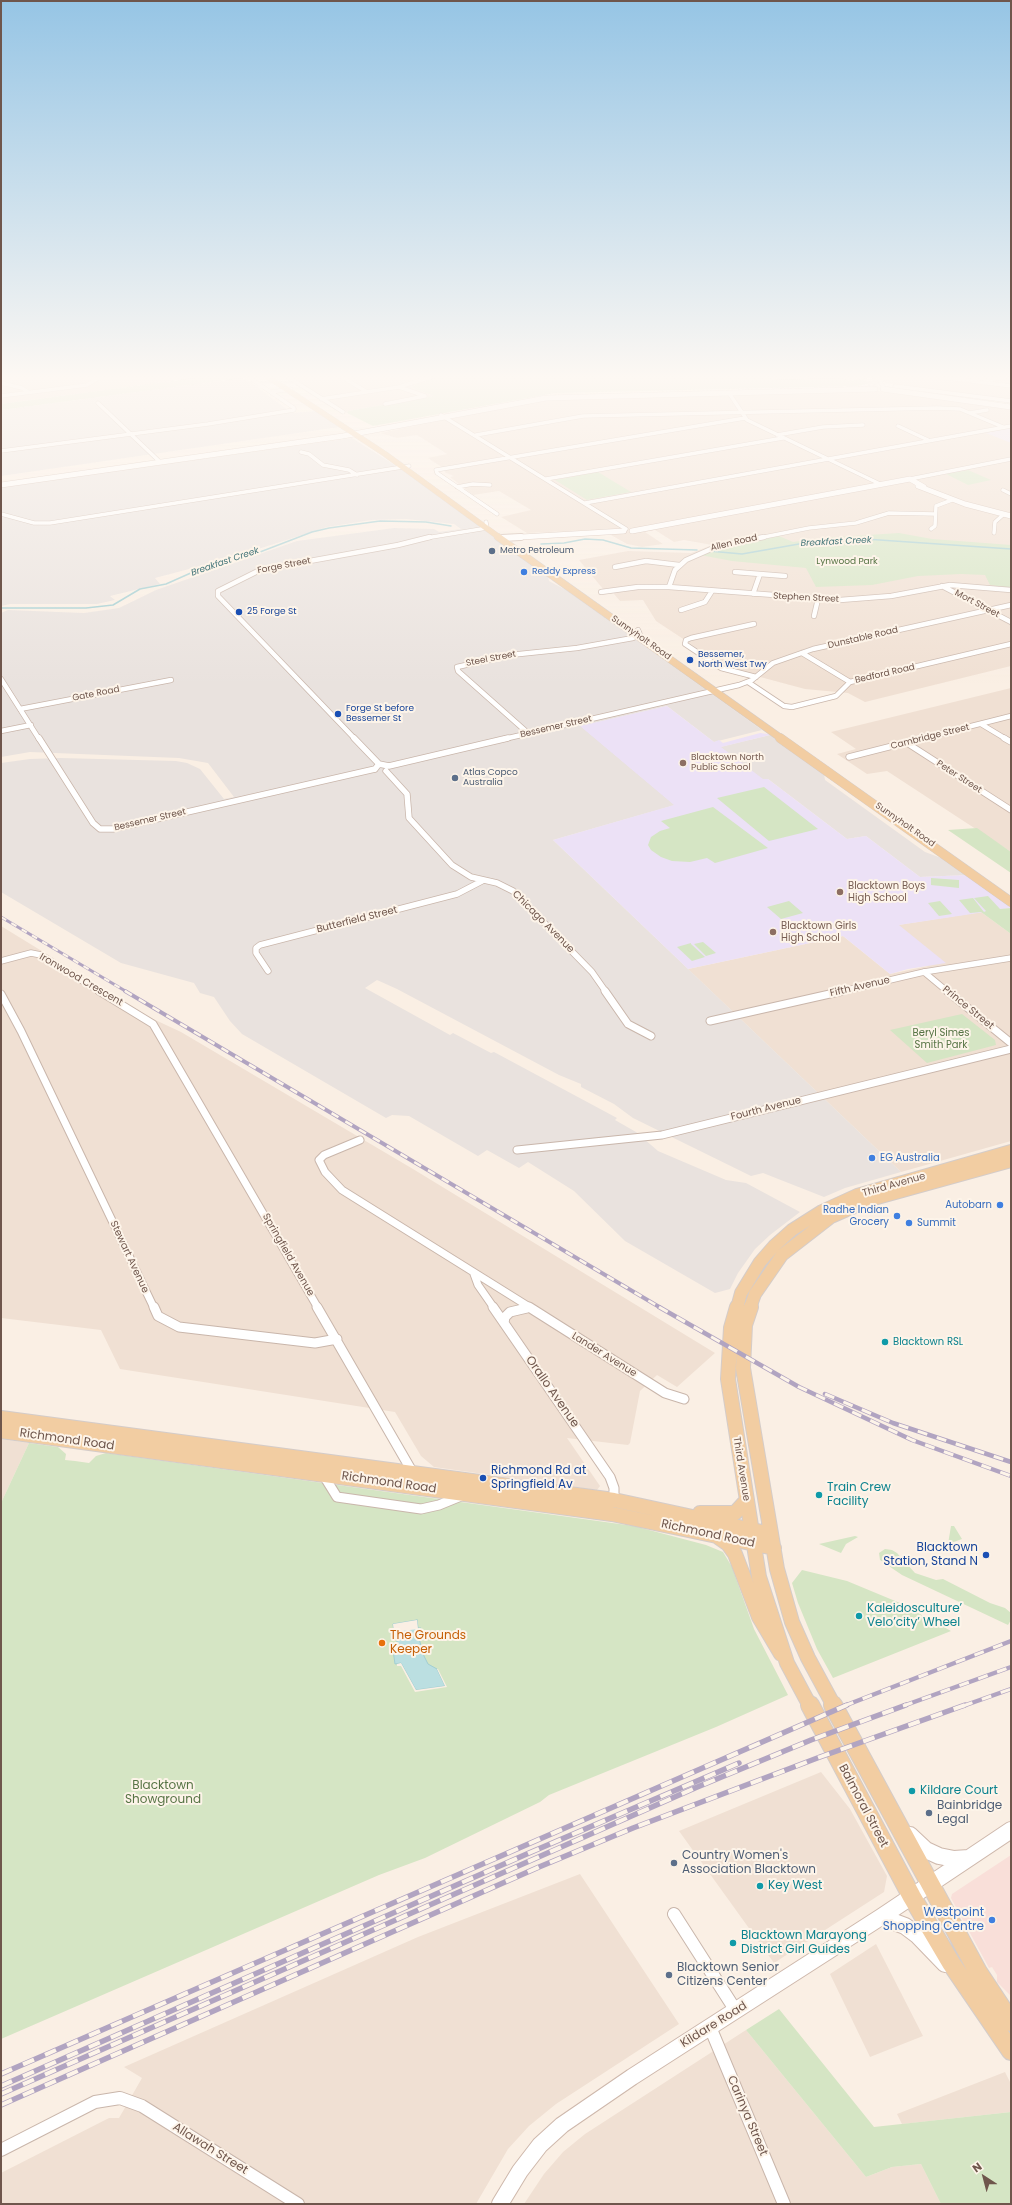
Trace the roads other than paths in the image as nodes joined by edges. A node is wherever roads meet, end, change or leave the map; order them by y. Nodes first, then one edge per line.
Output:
1 (16, 480) edge
2 (33, 480) edge
3 (326, 480) edge
4 (424, 480) edge
5 (447, 480) edge
6 (547, 480) edge
7 (712, 480) edge
8 (871, 480) edge
9 (902, 480) edge
10 (909, 480) edge
11 (1, 482) edge
12 (880, 484) junction
13 (1, 485) edge
14 (490, 485) dead end
15 (457, 487) junction
16 (1011, 488) edge
17 (1011, 494) edge
18 (952, 500) junction
19 (585, 503) junction
20 (1, 514) edge
21 (497, 514) dead end
22 (935, 514) junction
23 (1004, 514) junction
24 (1011, 516) edge
25 (486, 525) junction
26 (931, 529) dead end
27 (627, 530) junction
28 (994, 533) dead end
29 (501, 538) junction
30 (510, 538) junction
31 (680, 565) junction
32 (615, 567) dead end
33 (735, 572) dead end
34 (760, 574) junction
35 (785, 576) dead end
36 (942, 586) junction
37 (669, 587) junction
38 (1011, 590) edge
39 (712, 591) junction
40 (601, 592) dead end
41 (753, 594) junction
42 (818, 599) junction
43 (1011, 605) edge
44 (681, 610) dead end
45 (988, 610) junction
46 (814, 616) dead end
47 (1011, 622) edge
48 (754, 624) dead end
49 (636, 633) junction
50 (623, 639) junction
51 (1011, 644) edge
52 (802, 653) junction
53 (756, 677) junction
54 (1, 679) edge
55 (171, 680) dead end
56 (748, 682) junction
57 (850, 682) junction
58 (720, 690) junction
59 (20, 709) junction
60 (1011, 716) edge
61 (981, 724) junction
62 (31, 725) junction
63 (1, 731) edge
64 (529, 734) junction
65 (1011, 742) edge
66 (907, 743) junction
67 (849, 757) dead end
68 (377, 767) junction
69 (387, 768) junction
70 (1011, 810) edge
71 (482, 881) junction
72 (1011, 892) edge
73 (1011, 902) edge
74 (1011, 958) edge
75 (1, 961) edge
76 (268, 971) dead end
77 (924, 972) junction
78 (1, 994) edge
79 (710, 1021) dead end
80 (154, 1026) joint
81 (650, 1036) dead end
82 (1011, 1043) edge
83 (1011, 1049) edge
84 (360, 1140) dead end
85 (517, 1150) dead end
86 (1011, 1151) edge
87 (1011, 1161) edge
88 (474, 1274) junction
89 (527, 1308) junction
90 (504, 1323) junction
91 (337, 1339) junction
92 (684, 1399) dead end
93 (1, 1418) edge
94 (1, 1431) edge
95 (323, 1474) junction
96 (412, 1480) junction
97 (466, 1494) junction
98 (746, 1501) junction
99 (613, 1507) junction
100 (670, 1512) junction
101 (718, 1536) junction
102 (752, 1536) junction
103 (773, 1541) junction
104 (787, 1663) junction
105 (893, 1818) junction
106 (1011, 1830) edge
107 (970, 1858) junction
108 (929, 1884) junction
109 (912, 1897) junction
110 (674, 1914) dead end
111 (881, 1917) junction
112 (961, 1979) junction
113 (736, 2011) junction
114 (1011, 2022) edge
115 (710, 2028) junction
116 (1011, 2051) edge
117 (1, 2150) edge
118 (298, 2204) edge
119 (500, 2204) edge
120 (784, 2204) edge

1 - 11 main road
2 - 13 main road
3 - 20 street
4 - 25 main road, Sunnyholt Road
5 - 15 street
6 - 19 street
7 - 19 street
8 - 12 street
9 - 12 main road
10 - 18 main road
12 - 27 main road
14 - 15 street
15 - 21 street
16 - 17 street
18 - 22 street
18 - 23 main road
19 - 27 street
22 - 26 street
22 - 31 street, Allen Road
23 - 24 main road
23 - 28 street
25 - 29 main road, Sunnyholt Road
25 - 30 main road, Sunnyholt Road
25 - 68 street, Forge Street
27 - 30 main road
29 - 30 main road
29 - 49 main road, Sunnyholt Road
30 - 49 main road, Sunnyholt Road
31 - 32 street
31 - 37 street, Allen Road
33 - 34 street
34 - 35 street
34 - 41 street
36 - 38 street, Stephen Street
36 - 42 street, Stephen Street
36 - 45 street, Mort Street
37 - 39 street, Stephen Street
37 - 40 street, Stephen Street
39 - 41 street, Stephen Street
39 - 44 street
41 - 42 street, Stephen Street
42 - 46 street
43 - 45 street, Dunstable Road
45 - 47 street, Mort Street
45 - 52 street, Dunstable Road
48 - 53 street
49 - 50 street, Steel Street
49 - 50 street, Steel Street
49 - 58 main road, Sunnyholt Road
50 - 64 street, Steel Street
51 - 57 street, Bedford Road
52 - 53 street, Dunstable Road
52 - 57 street
53 - 56 street, Dunstable Road
54 - 59 street, Bessemer Street
55 - 59 street, Gate Road
56 - 57 street, Bedford Road
56 - 58 street, Dunstable Road
58 - 64 street, Bessemer Street
58 - 72 main road, Sunnyholt Road
58 - 73 main road, Sunnyholt Road
59 - 62 street, Bessemer Street
60 - 61 street, Cambridge Street
61 - 65 street
61 - 66 street, Cambridge Street
62 - 63 street
62 - 68 street, Bessemer Street
64 - 69 street, Bessemer Street
66 - 67 street, Cambridge Street
66 - 70 street, Peter Street
68 - 69 street
69 - 71 street, Chicago Avenue
71 - 76 street, Butterfield Street
71 - 81 street, Chicago Avenue
74 - 77 street, Fifth Avenue
75 - 80 street, Ironwood Crescent
77 - 79 street, Fifth Avenue
77 - 82 street, Prince Street
78 - 91 street, Stewart Avenue
80 - 91 street, Springfield Avenue
83 - 85 street, Fourth Avenue
84 - 88 street, Lander Avenue
86 - 98 main road, Third Avenue
87 - 103 main road, Third Avenue
88 - 89 street, Lander Avenue
88 - 90 street, Orallo Avenue
89 - 90 street
89 - 92 street, Lander Avenue
90 - 99 street, Orallo Avenue
91 - 96 street, Springfield Avenue
93 - 96 main road, Richmond Road
94 - 95 main road, Richmond Road
95 - 96 main road, Richmond Road
95 - 97 street
96 - 97 main road, Richmond Road
96 - 99 main road, Richmond Road
97 - 99 main road, Richmond Road
98 - 100 main road
98 - 102 main road, Third Avenue
99 - 100 main road, Richmond Road
99 - 101 main road, Richmond Road
100 - 102 main road, Richmond Road
101 - 102 main road, Richmond Road
101 - 104 main road
102 - 103 main road, Richmond Road
102 - 104 main road, Balmoral Street
103 - 105 main road, Balmoral Street
104 - 109 main road, Balmoral Street
105 - 107 main road
105 - 108 main road, Balmoral Street
106 - 107 main road, Kildare Road
107 - 108 main road, Kildare Road
108 - 109 main road, Kildare Road
108 - 114 main road, Balmoral Street
109 - 111 main road, Kildare Road
109 - 112 main road, Balmoral Street
110 - 113 street
111 - 112 main road
111 - 113 main road, Kildare Road
112 - 116 main road, Balmoral Street
113 - 115 main road, Kildare Road
115 - 119 main road, Kildare Road
115 - 120 street, Carinya Street
117 - 118 street, Allawah Street

